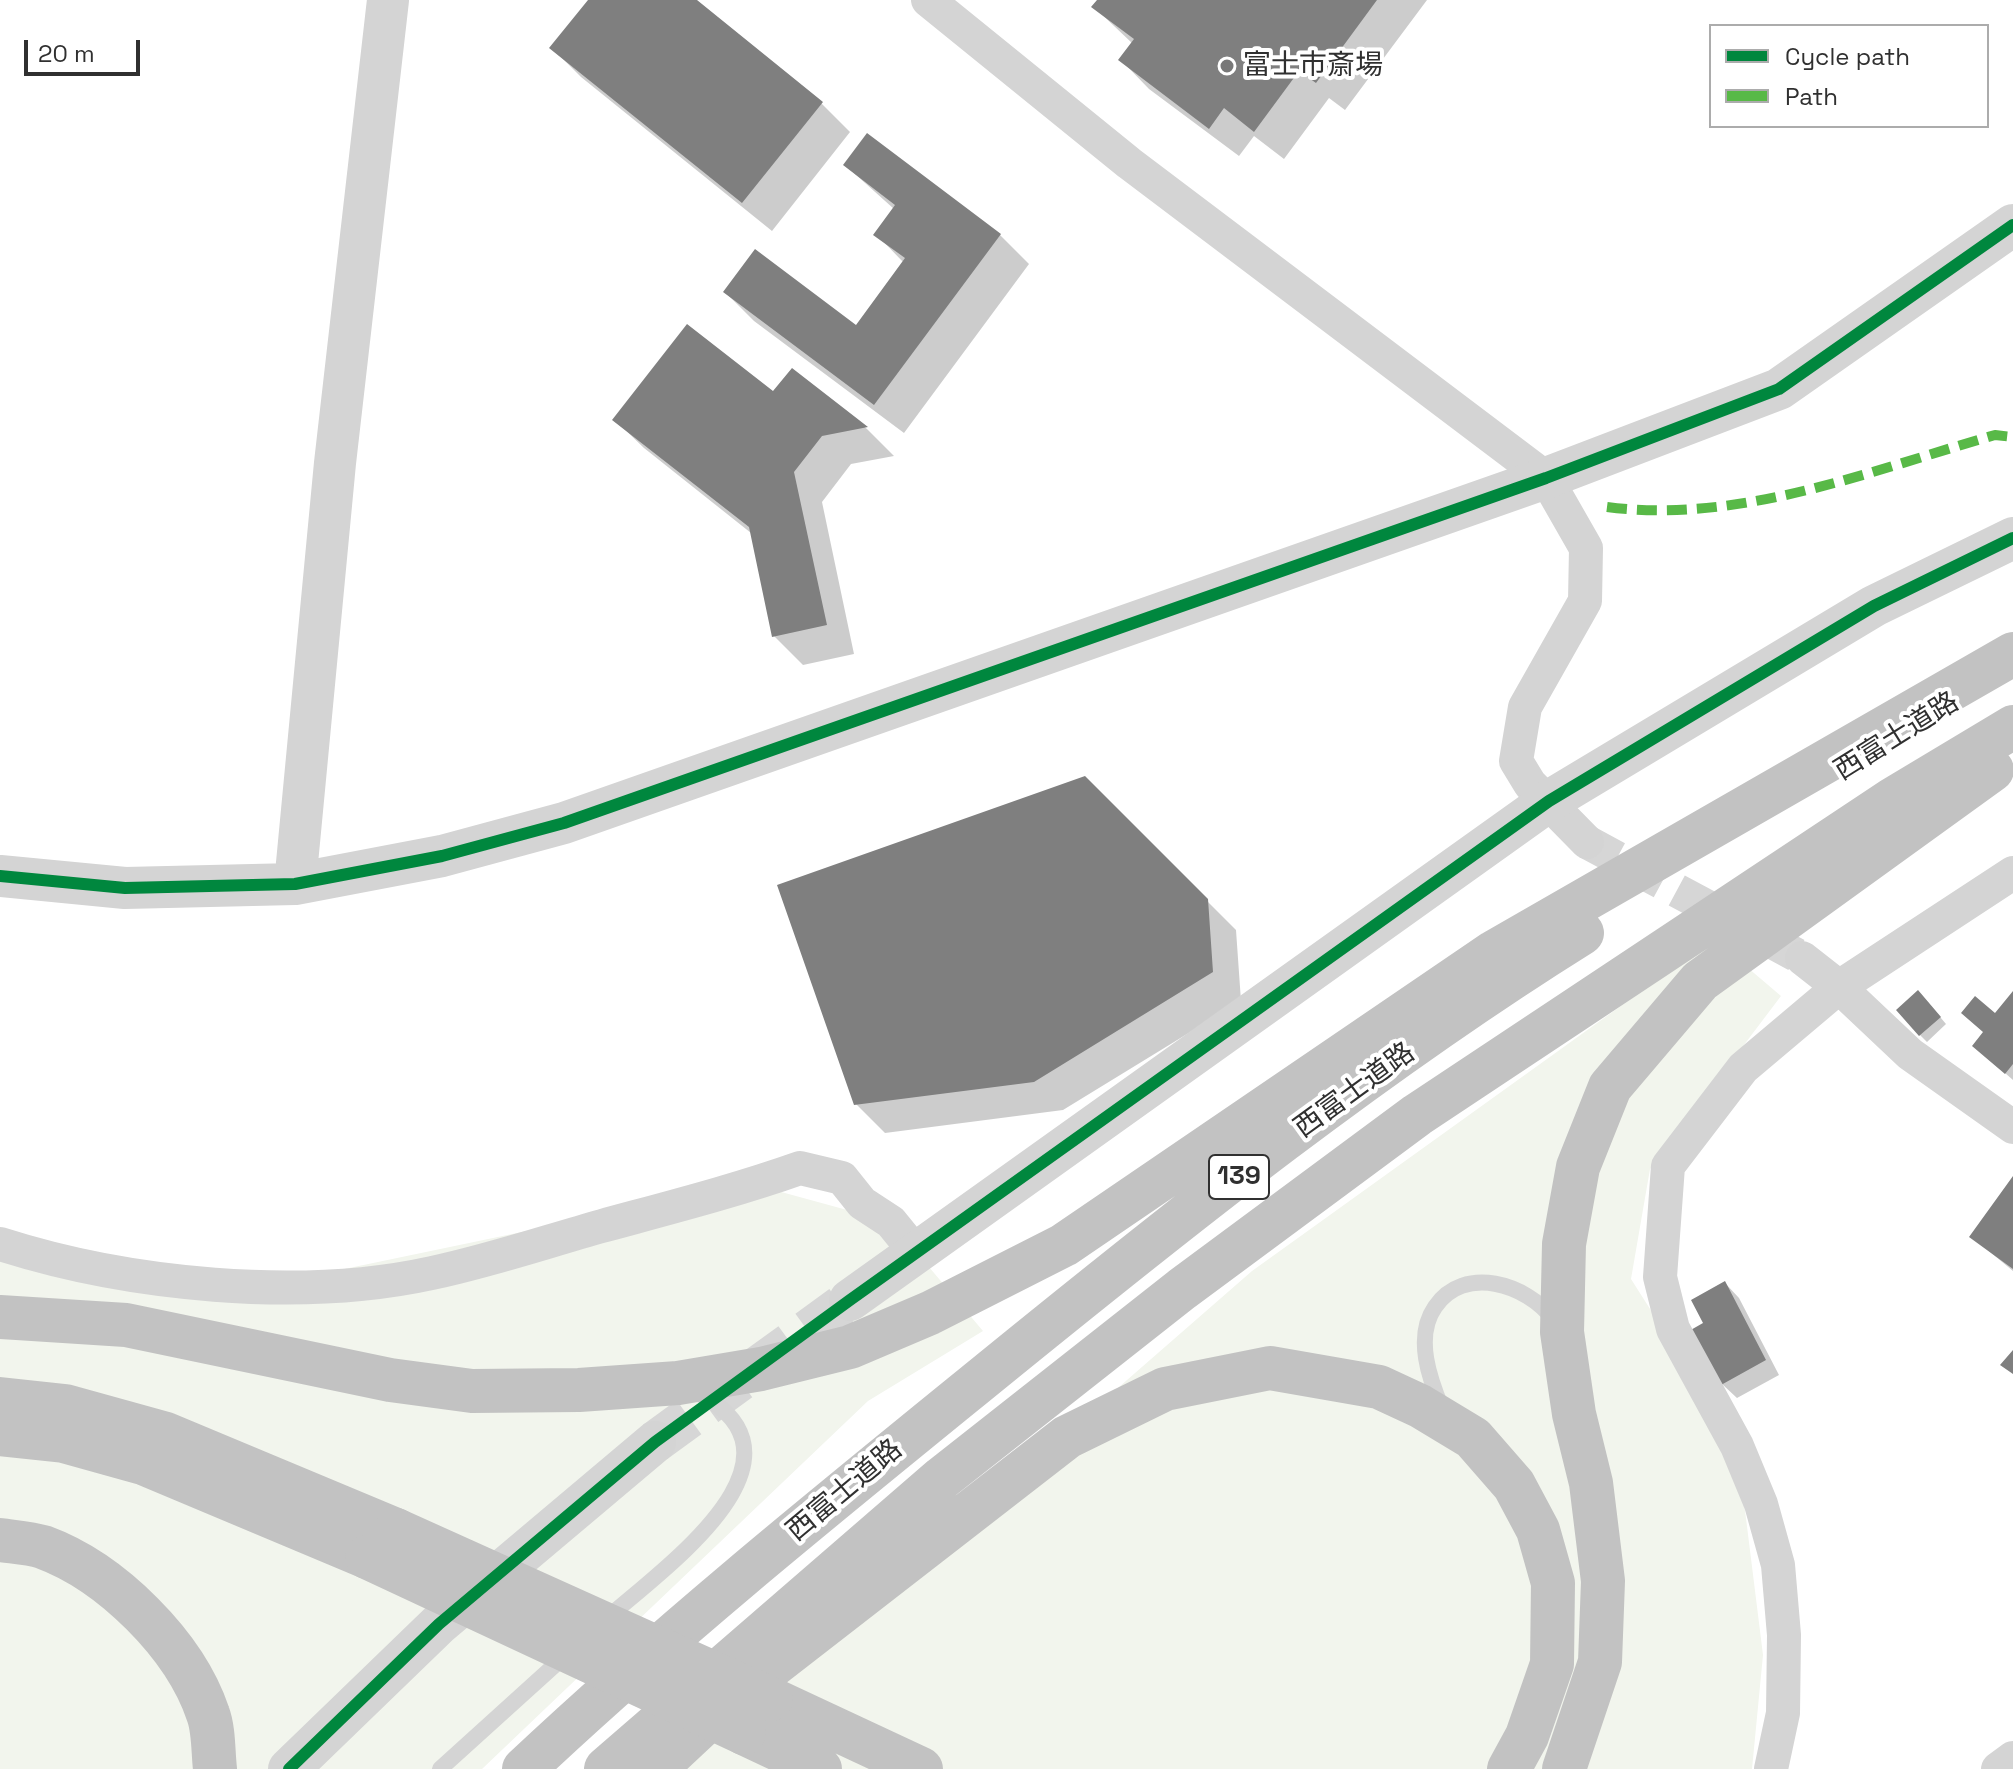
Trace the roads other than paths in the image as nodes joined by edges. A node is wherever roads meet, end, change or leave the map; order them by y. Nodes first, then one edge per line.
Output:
1 (388, 0) edge
2 (928, 0) edge
3 (2013, 225) edge
4 (1546, 478) junction
5 (2013, 538) edge
6 (2013, 654) edge
7 (2013, 664) edge
8 (2013, 727) edge
9 (2013, 755) edge
10 (1549, 801) junction
11 (1587, 842) tunnel mouth
12 (2013, 873) edge
13 (0, 876) edge
14 (295, 884) junction
15 (1802, 958) tunnel mouth
16 (1839, 987) junction
17 (2013, 1127) edge
18 (0, 1244) edge
19 (917, 1254) junction
20 (850, 1300) tunnel mouth
21 (0, 1317) edge
22 (1562, 1332) junction
23 (678, 1383) junction
24 (0, 1399) edge
25 (1447, 1422) junction
26 (0, 1434) edge
27 (655, 1442) tunnel mouth
28 (0, 1540) edge
29 (381, 1543) junction
30 (2013, 1758) edge
31 (215, 1769) edge
32 (289, 1769) edge
33 (440, 1769) edge
34 (524, 1769) edge
35 (606, 1769) edge
36 (655, 1769) edge
37 (820, 1769) edge
38 (921, 1769) edge
39 (1509, 1769) edge
40 (1564, 1769) edge
41 (1771, 1769) edge
42 (1998, 1769) edge

1 - 14 street
2 - 4 street
3 - 4 street
4 - 10 street
4 - 14 street
5 - 10 street
6 - 23 highway
7 - 34 highway, 西富士道路 / 139
8 - 35 highway, 西富士道路 / 139
9 - 22 highway
10 - 11 street
10 - 19 street
12 - 16 street
13 - 14 street
15 - 16 street
16 - 17 street
16 - 41 street
18 - 19 street
19 - 20 street
21 - 23 highway
22 - 25 lane
22 - 40 highway
23 - 33 lane
24 - 29 highway
25 - 36 highway
25 - 39 highway
26 - 29 highway
27 - 32 street
28 - 31 highway
29 - 37 highway, bridge
29 - 38 highway, bridge
30 - 42 street

